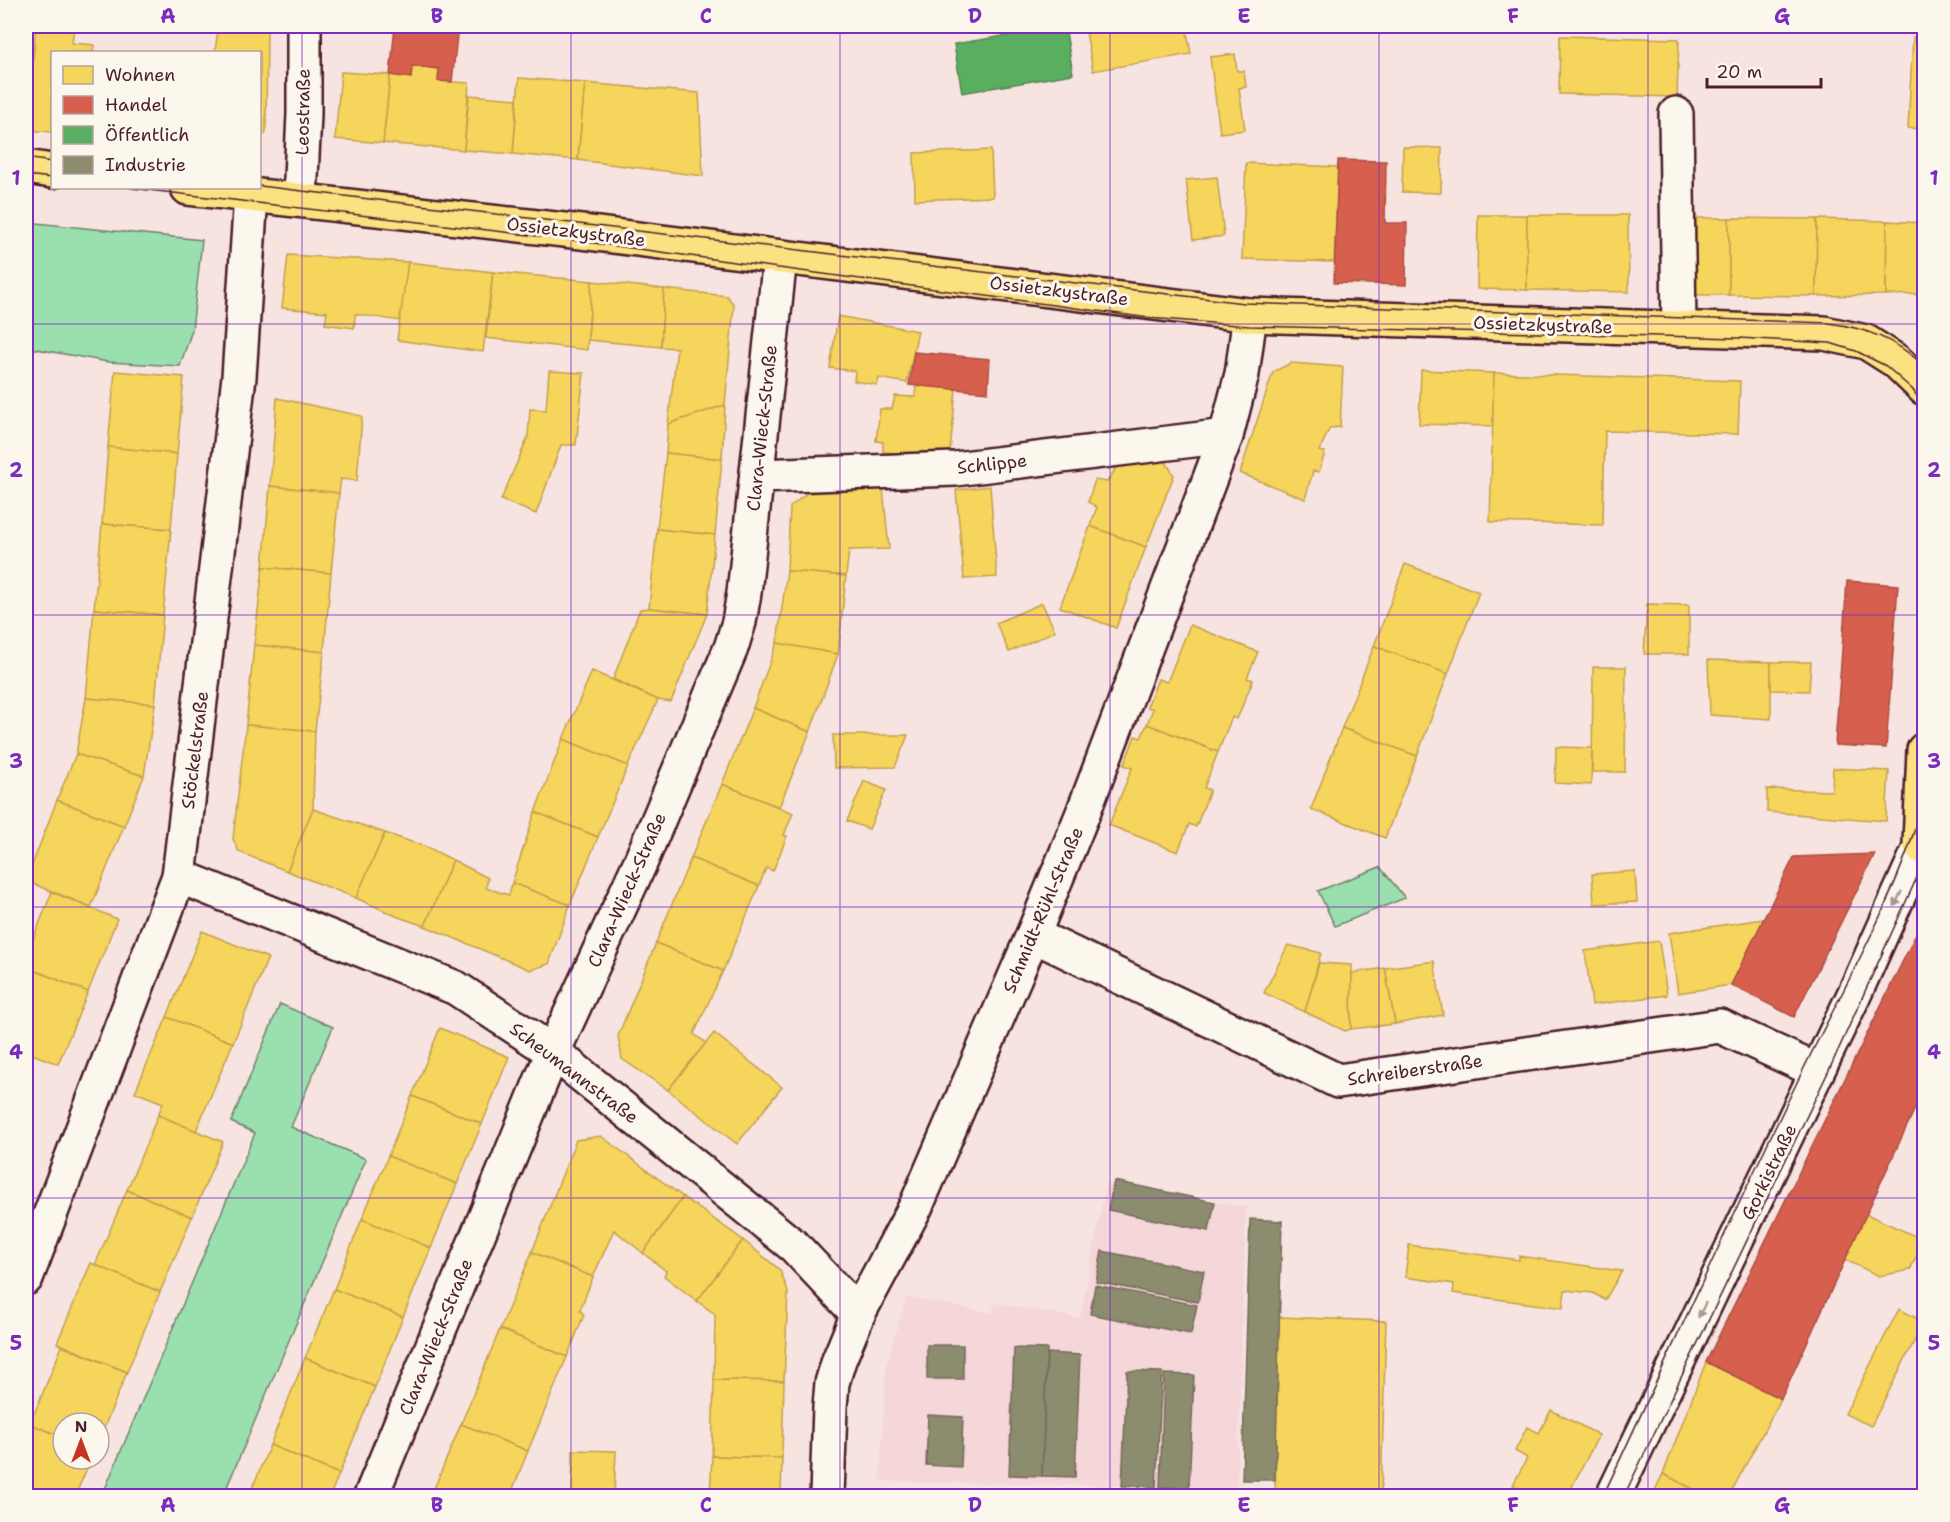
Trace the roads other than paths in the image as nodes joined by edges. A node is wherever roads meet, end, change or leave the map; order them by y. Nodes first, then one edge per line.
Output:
1 (304, 26) edge
2 (1676, 114) dead end
3 (26, 167) edge
4 (51, 171) edge
5 (197, 189) edge
6 (251, 195) junction
7 (300, 199) junction
8 (780, 257) junction
9 (1250, 315) junction
10 (1679, 329) junction
11 (1923, 383) edge
12 (1226, 436) junction
13 (757, 476) junction
14 (1924, 750) edge
15 (1923, 844) edge
16 (179, 876) junction
17 (1033, 935) junction
18 (553, 1052) junction
19 (1817, 1071) junction
20 (26, 1278) edge
21 (858, 1314) junction
22 (371, 1497) edge
23 (827, 1497) edge
24 (1613, 1497) edge

1 - 7 street, Leostraße
2 - 10 street
3 - 4 main road
5 - 6 main road, Ossietzkystraße
6 - 7 main road, Ossietzkystraße
6 - 16 street, Stöckelstraße
7 - 8 main road, Ossietzkystraße
8 - 9 main road, Ossietzkystraße
8 - 13 street, Clara-Wieck-Straße
9 - 10 main road, Ossietzkystraße
9 - 12 street, Schmidt-Rühl-Straße
10 - 11 main road, Ossietzkystraße
12 - 13 street, Schlippe
12 - 17 street, Schmidt-Rühl-Straße
13 - 18 street, Clara-Wieck-Straße
14 - 15 main road, Gorkistraße
15 -> 19 street, Gorkistraße
16 - 18 street, Scheumannstraße
16 - 20 street, Stöckelstraße
17 - 19 street, Schreiberstraße
17 - 21 street, Schmidt-Rühl-Straße
18 - 21 street, Scheumannstraße
18 - 22 street, Clara-Wieck-Straße
19 -> 24 street, Gorkistraße
21 - 23 street, Schmidt-Rühl-Straße

